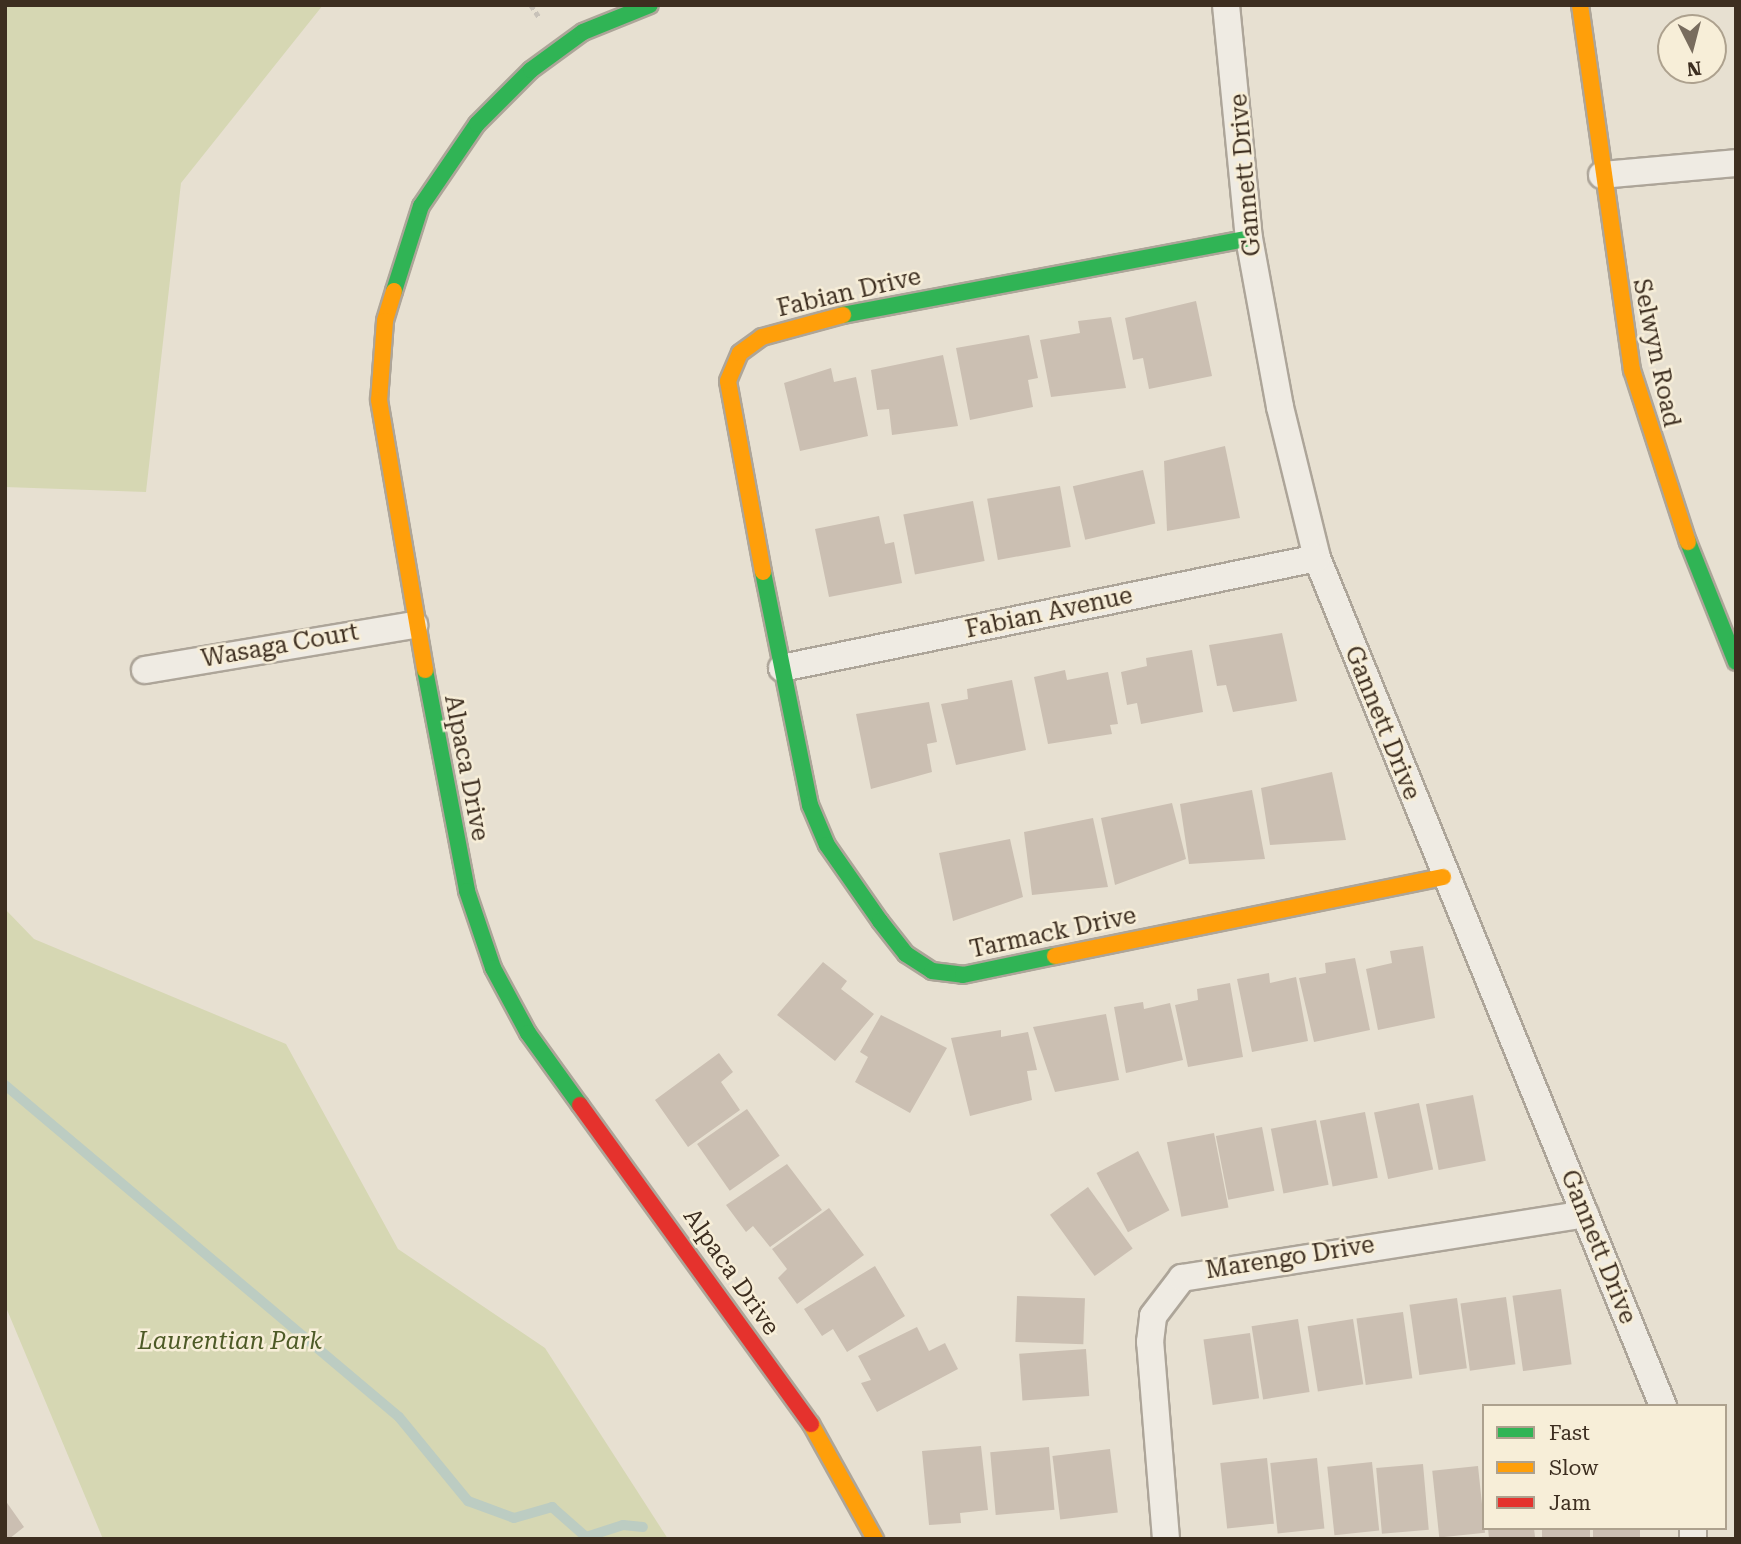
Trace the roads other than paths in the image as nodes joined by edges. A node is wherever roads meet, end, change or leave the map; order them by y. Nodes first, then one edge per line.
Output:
1 (650, 5) edge
2 (1226, 5) edge
3 (1580, 5) edge
4 (1592, 5) edge
5 (1589, 40) junction
6 (1736, 163) edge
7 (1602, 175) junction
8 (1249, 238) junction
9 (1317, 558) junction
10 (414, 625) junction
11 (1736, 662) edge
12 (782, 668) junction
13 (145, 670) dead end
14 (1443, 877) junction
15 (1585, 1214) junction
16 (1662, 1404) edge
17 (875, 1539) edge
18 (1166, 1539) edge

1 - 10 street, Alpaca Drive
2 - 8 street, Gannett Drive
3 - 5 street, Selwyn Road
4 - 5 street, Selwyn Road
5 - 7 street, Selwyn Road
6 - 7 street
7 - 11 street, Selwyn Road
8 - 9 street, Gannett Drive
8 - 12 street, Fabian Drive
9 - 12 street, Fabian Avenue
9 - 14 street, Gannett Drive
10 - 13 street, Wasaga Court
10 - 17 street, Alpaca Drive
12 - 14 street, Tarmack Drive
14 - 15 street, Gannett Drive
15 - 16 street, Gannett Drive
15 - 18 street, Marengo Drive

